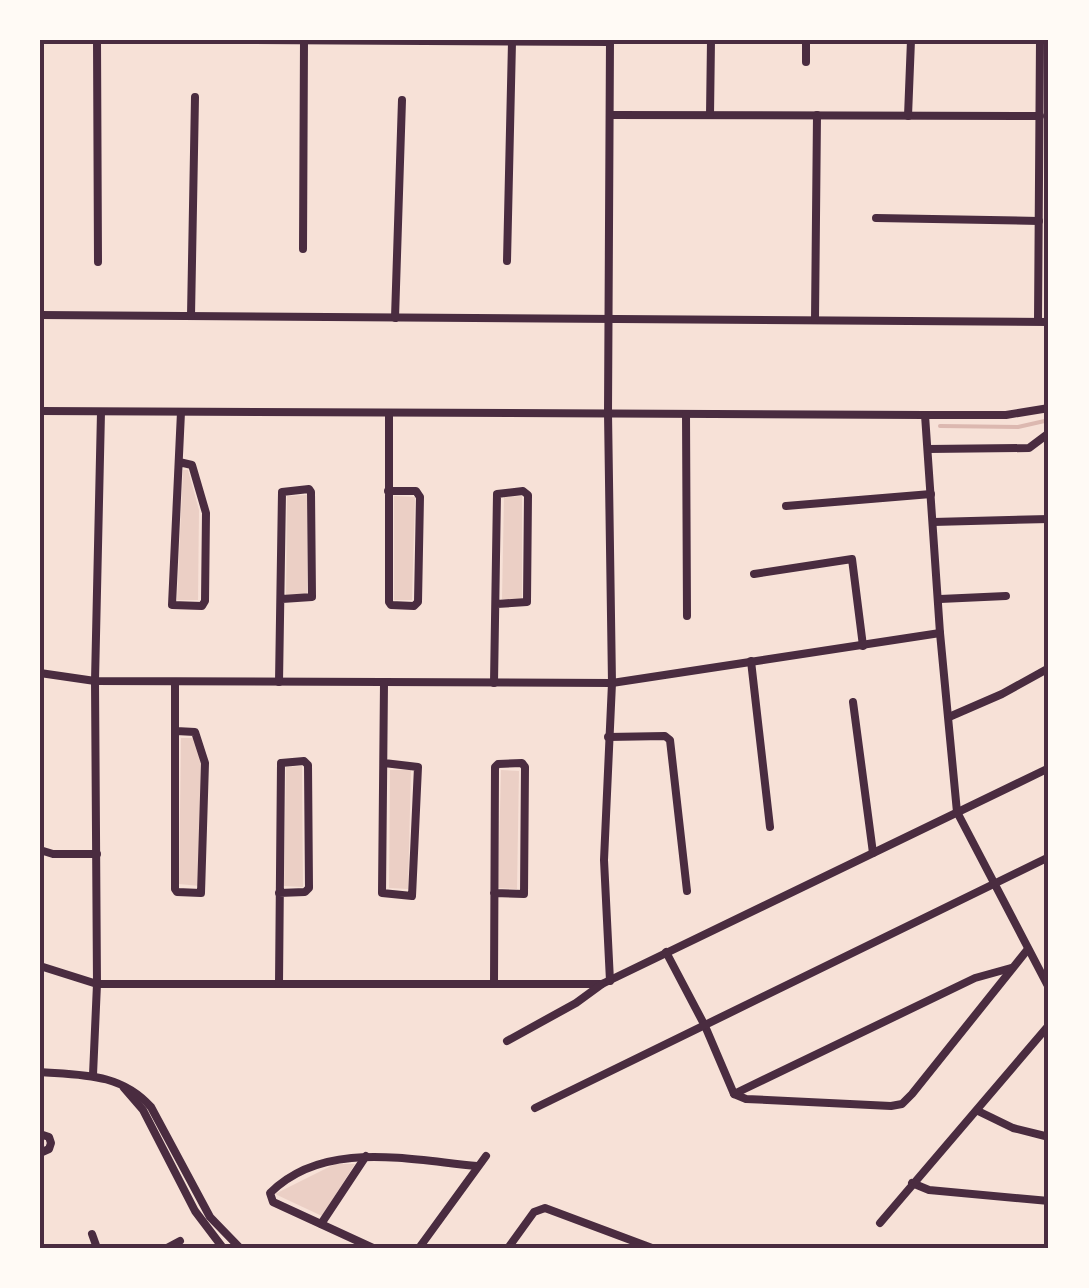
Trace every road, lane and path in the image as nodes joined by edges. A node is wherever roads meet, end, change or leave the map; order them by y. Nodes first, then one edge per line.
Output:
1 (97, 40) edge
2 (252, 40) edge
3 (304, 40) edge
4 (411, 40) edge
5 (711, 40) edge
6 (806, 40) edge
7 (911, 40) edge
8 (1040, 40) edge
9 (610, 41) edge
10 (512, 42) edge
11 (806, 62) dead end
12 (195, 98) dead end
13 (402, 100) dead end
14 (610, 115) junction
15 (710, 115) junction
16 (817, 116) junction
17 (908, 116) junction
18 (1040, 116) junction
19 (876, 218) dead end
20 (1039, 221) junction
21 (303, 249) dead end
22 (506, 261) dead end
23 (98, 262) dead end
24 (40, 316) edge
25 (191, 316) junction
26 (395, 318) junction
27 (608, 320) junction
28 (815, 320) junction
29 (1038, 321) junction
30 (1049, 322) edge
31 (1049, 408) edge
32 (40, 411) edge
33 (102, 412) junction
34 (181, 412) junction
35 (389, 412) junction
36 (608, 413) junction
37 (686, 414) junction
38 (925, 415) junction
39 (1049, 434) edge
40 (928, 449) junction
41 (178, 462) junction
42 (388, 491) junction
43 (931, 494) junction
44 (786, 506) dead end
45 (1049, 519) edge
46 (933, 522) junction
47 (754, 574) dead end
48 (1006, 596) dead end
49 (282, 599) junction
50 (940, 600) junction
51 (497, 604) junction
52 (687, 616) dead end
53 (940, 633) junction
54 (862, 646) junction
55 (750, 661) junction
56 (1049, 668) edge
57 (40, 673) edge
58 (95, 681) junction
59 (174, 682) junction
60 (279, 682) junction
61 (384, 683) junction
62 (494, 683) junction
63 (612, 683) junction
64 (852, 702) dead end
65 (949, 717) junction
66 (176, 731) junction
67 (608, 737) junction
68 (384, 763) junction
69 (1049, 768) edge
70 (957, 812) junction
71 (770, 826) dead end
72 (40, 850) edge
73 (872, 853) junction
74 (97, 854) junction
75 (1049, 857) edge
76 (995, 885) junction
77 (687, 892) dead end
78 (279, 893) junction
79 (494, 894) junction
80 (1028, 949) junction
81 (666, 952) junction
82 (40, 966) edge
83 (1011, 968) junction
84 (494, 982) junction
85 (606, 982) junction
86 (279, 983) junction
87 (97, 984) junction
88 (1049, 988) edge
89 (1049, 1024) edge
90 (705, 1026) junction
91 (507, 1042) dead end
92 (40, 1072) edge
93 (93, 1075) junction
94 (117, 1081) junction
95 (734, 1094) junction
96 (535, 1108) dead end
97 (978, 1111) junction
98 (40, 1134) edge
99 (1049, 1136) edge
100 (40, 1153) edge
101 (366, 1156) junction
102 (486, 1156) dead end
103 (477, 1166) junction
104 (912, 1183) junction
105 (1049, 1201) edge
106 (880, 1223) dead end
107 (321, 1224) junction
108 (92, 1234) dead end
109 (180, 1241) dead end
110 (98, 1248) edge
111 (167, 1248) edge
112 (223, 1248) edge
113 (240, 1248) edge
114 (373, 1248) edge
115 (419, 1248) edge
116 (508, 1248) edge
117 (652, 1248) edge

1 - 23 street
2 - 3 street
3 - 4 street
3 - 21 street
4 - 10 street
5 - 15 street
6 - 11 street
7 - 17 street
8 - 18 street
9 - 10 street
9 - 14 street
10 - 22 street
12 - 25 street
13 - 26 street
14 - 15 street
14 - 27 street
15 - 16 street
16 - 17 street
16 - 28 street
17 - 18 street
18 - 20 street
19 - 20 street
20 - 29 street
24 - 25 street
25 - 26 street
26 - 27 street
27 - 28 street
27 - 36 street
28 - 29 street
29 - 30 street
31 - 38 street
32 - 33 street
33 - 34 street
33 - 58 street
34 - 35 street
34 - 41 street
35 - 36 street
35 - 42 street
36 - 37 street
36 - 63 street
37 - 38 street
37 - 52 street
38 - 40 street
39 - 40 street
40 - 43 street
41 - 41 street
42 - 42 street
43 - 44 street
43 - 46 street
45 - 46 street
46 - 50 street
47 - 54 street
48 - 50 street
49 - 49 street
49 - 60 street
50 - 53 street
51 - 51 street
51 - 62 street
53 - 54 street
53 - 65 street
54 - 55 street
55 - 63 street
55 - 71 street
56 - 65 street
57 - 58 street
58 - 59 street
58 - 74 street
59 - 60 street
59 - 66 street
60 - 61 street
61 - 62 street
61 - 68 street
62 - 63 street
63 - 67 street
64 - 73 street
65 - 70 street
66 - 66 street
67 - 77 street
67 - 85 street
68 - 68 street
69 - 70 street
70 - 73 street
70 - 76 street
72 - 74 street
73 - 81 street
74 - 87 street
75 - 76 street
76 - 80 street
76 - 90 street
78 - 78 street
78 - 86 street
79 - 79 street
79 - 84 street
80 - 83 street
80 - 88 street
81 - 85 street
81 - 90 street
82 - 87 street
83 - 95 street
83 - 95 street
84 - 85 street
84 - 86 street
85 - 91 street
86 - 87 street
87 - 93 street
89 - 97 street
90 - 95 street
90 - 96 street
92 - 93 street
93 - 94 street
94 - 112 street
94 - 113 street
97 - 99 street
97 - 104 street
98 - 100 street
101 - 103 street
101 - 107 street
101 - 107 street
102 - 103 street
103 - 115 street
104 - 105 street
104 - 106 street
107 - 114 street
108 - 110 street
109 - 111 street
116 - 117 street

